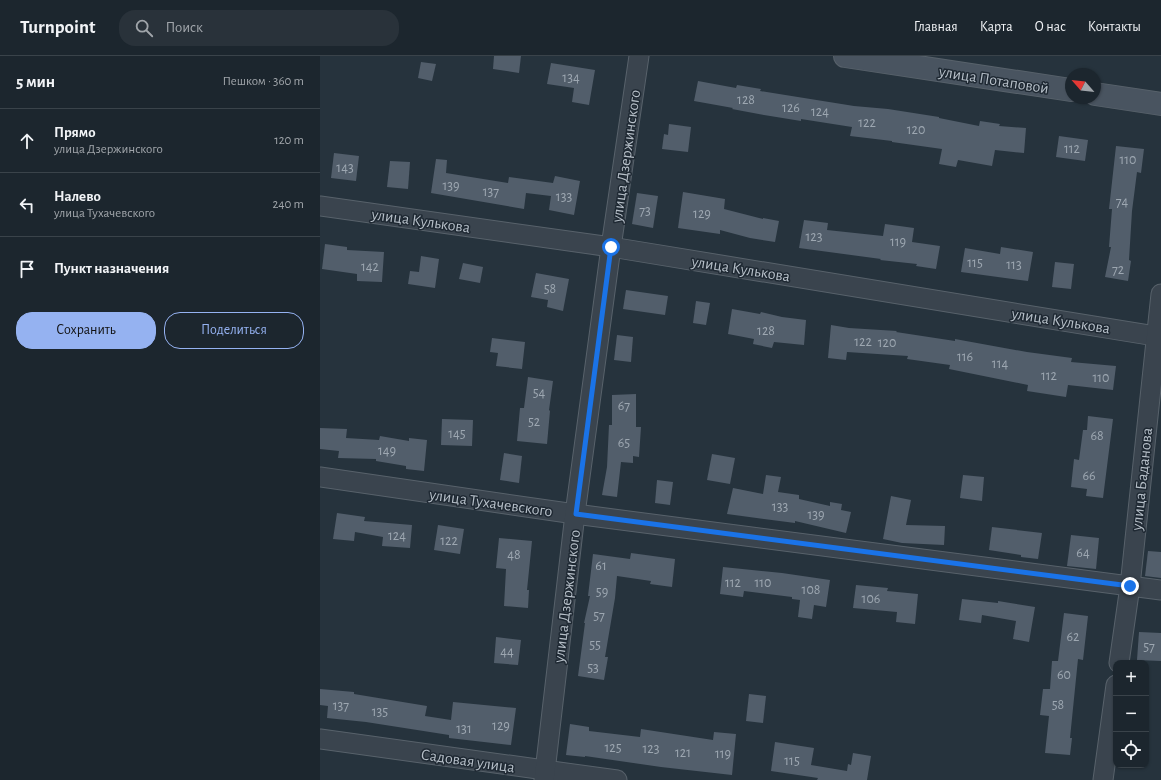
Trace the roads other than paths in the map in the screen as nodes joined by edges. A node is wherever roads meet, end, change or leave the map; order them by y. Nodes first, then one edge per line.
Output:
1 (639, 56) edge
2 (845, 56) edge
3 (1065, 89) edge
4 (1101, 95) edge
5 (1161, 104) edge
6 (320, 206) edge
7 (611, 247) junction
8 (1161, 294) edge
9 (1158, 336) edge
10 (320, 477) edge
11 (576, 514) junction
12 (1130, 586) junction
13 (1161, 590) edge
14 (1119, 660) edge
15 (1114, 696) edge
16 (320, 739) edge
17 (545, 775) edge
18 (617, 780) edge
19 (1103, 780) edge

1 - 7 street, улица Дзержинского
2 - 3 main road, улица Потаповой
4 - 5 main road
6 - 7 street, улица Кулькова
7 - 9 street, улица Кулькова
7 - 11 street, улица Дзержинского
8 - 9 street, улица Баданова
9 - 12 street, улица Баданова
10 - 11 street, улица Тухачевского
11 - 12 street, улица Тухачевского
11 - 17 street, улица Дзержинского
12 - 13 street, улица Тухачевского
12 - 14 street, улица Баданова
15 - 19 street
16 - 17 street, Садовая улица
17 - 18 street, Садовая улица

